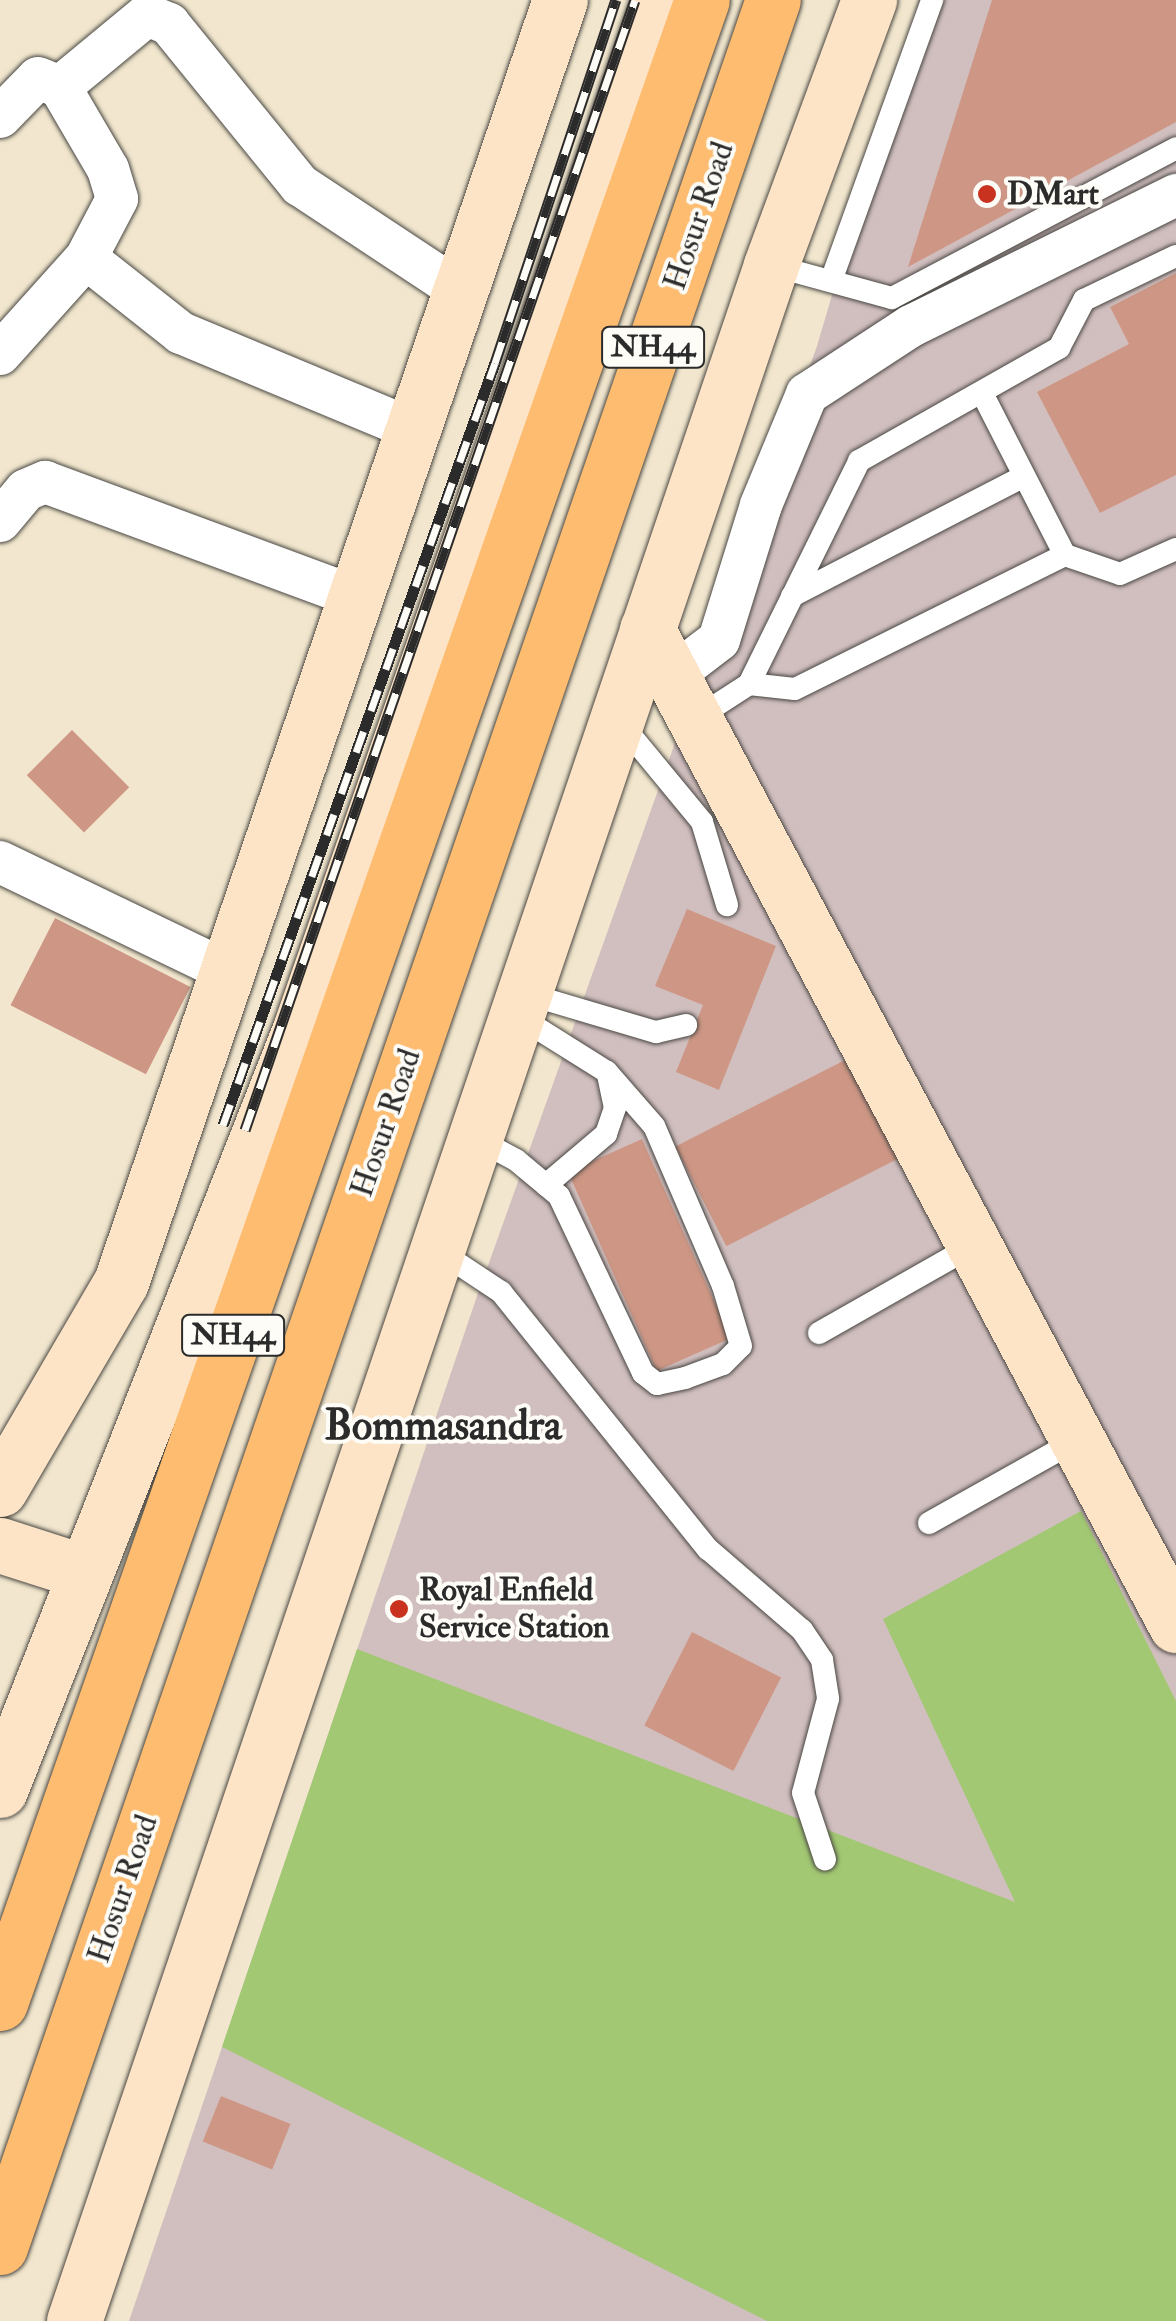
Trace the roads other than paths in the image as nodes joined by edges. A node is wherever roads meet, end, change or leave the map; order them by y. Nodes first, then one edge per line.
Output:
1 (560, 0) edge
2 (659, 0) edge
3 (702, 0) edge
4 (774, 0) edge
5 (869, 0) edge
6 (932, 0) edge
7 (60, 87) junction
8 (0, 117) edge
9 (1176, 148) edge
10 (1176, 195) edge
11 (1176, 256) edge
12 (86, 258) junction
13 (771, 265) junction
14 (831, 282) junction
15 (460, 290) junction
16 (0, 354) edge
17 (983, 395) junction
18 (412, 429) junction
19 (1024, 476) junction
20 (0, 522) edge
21 (1176, 549) edge
22 (1065, 555) junction
23 (354, 596) junction
24 (792, 596) junction
25 (671, 675) junction
26 (749, 684) junction
27 (618, 720) junction
28 (0, 862) edge
29 (727, 905) dead end
30 (224, 970) junction
31 (520, 1004) junction
32 (686, 1025) dead end
33 (607, 1072) junction
34 (474, 1138) junction
35 (546, 1185) junction
36 (974, 1245) junction
37 (436, 1249) junction
38 (121, 1282) junction
39 (188, 1309) junction
40 (819, 1332) dead end
41 (1077, 1440) junction
42 (0, 1489) edge
43 (929, 1523) dead end
44 (0, 1544) edge
45 (84, 1572) junction
46 (1176, 1626) edge
47 (0, 1790) edge
48 (825, 1860) dead end
49 (0, 2003) edge
50 (0, 2247) edge
51 (74, 2321) edge

1 - 15 street
2 - 39 street
3 - 49 highway, NH44
4 - 50 highway, Hosur Road / NH44
5 - 13 street
6 - 14 lane
7 - 8 street
7 - 12 street
7 - 15 street
9 - 14 lane
10 - 25 street
11 - 17 lane
12 - 16 street
12 - 18 street
13 - 14 lane
13 - 25 street
15 - 18 street
17 - 19 lane
17 - 24 lane
18 - 23 street
19 - 22 lane
19 - 24 lane
20 - 23 street
21 - 22 lane
22 - 26 lane
23 - 30 street
24 - 26 lane
25 - 26 lane
25 - 27 street
25 - 36 street
27 - 29 lane
27 - 31 street
28 - 30 street
30 - 38 street
31 - 32 lane
31 - 33 lane
31 - 34 street
33 - 35 lane
33 - 35 lane
34 - 35 lane
34 - 37 street
36 - 40 lane
36 - 41 street
37 - 48 lane
37 - 51 street
38 - 39 street
38 - 42 street
39 - 45 street
41 - 43 lane
41 - 46 street
44 - 45 street
45 - 47 street

